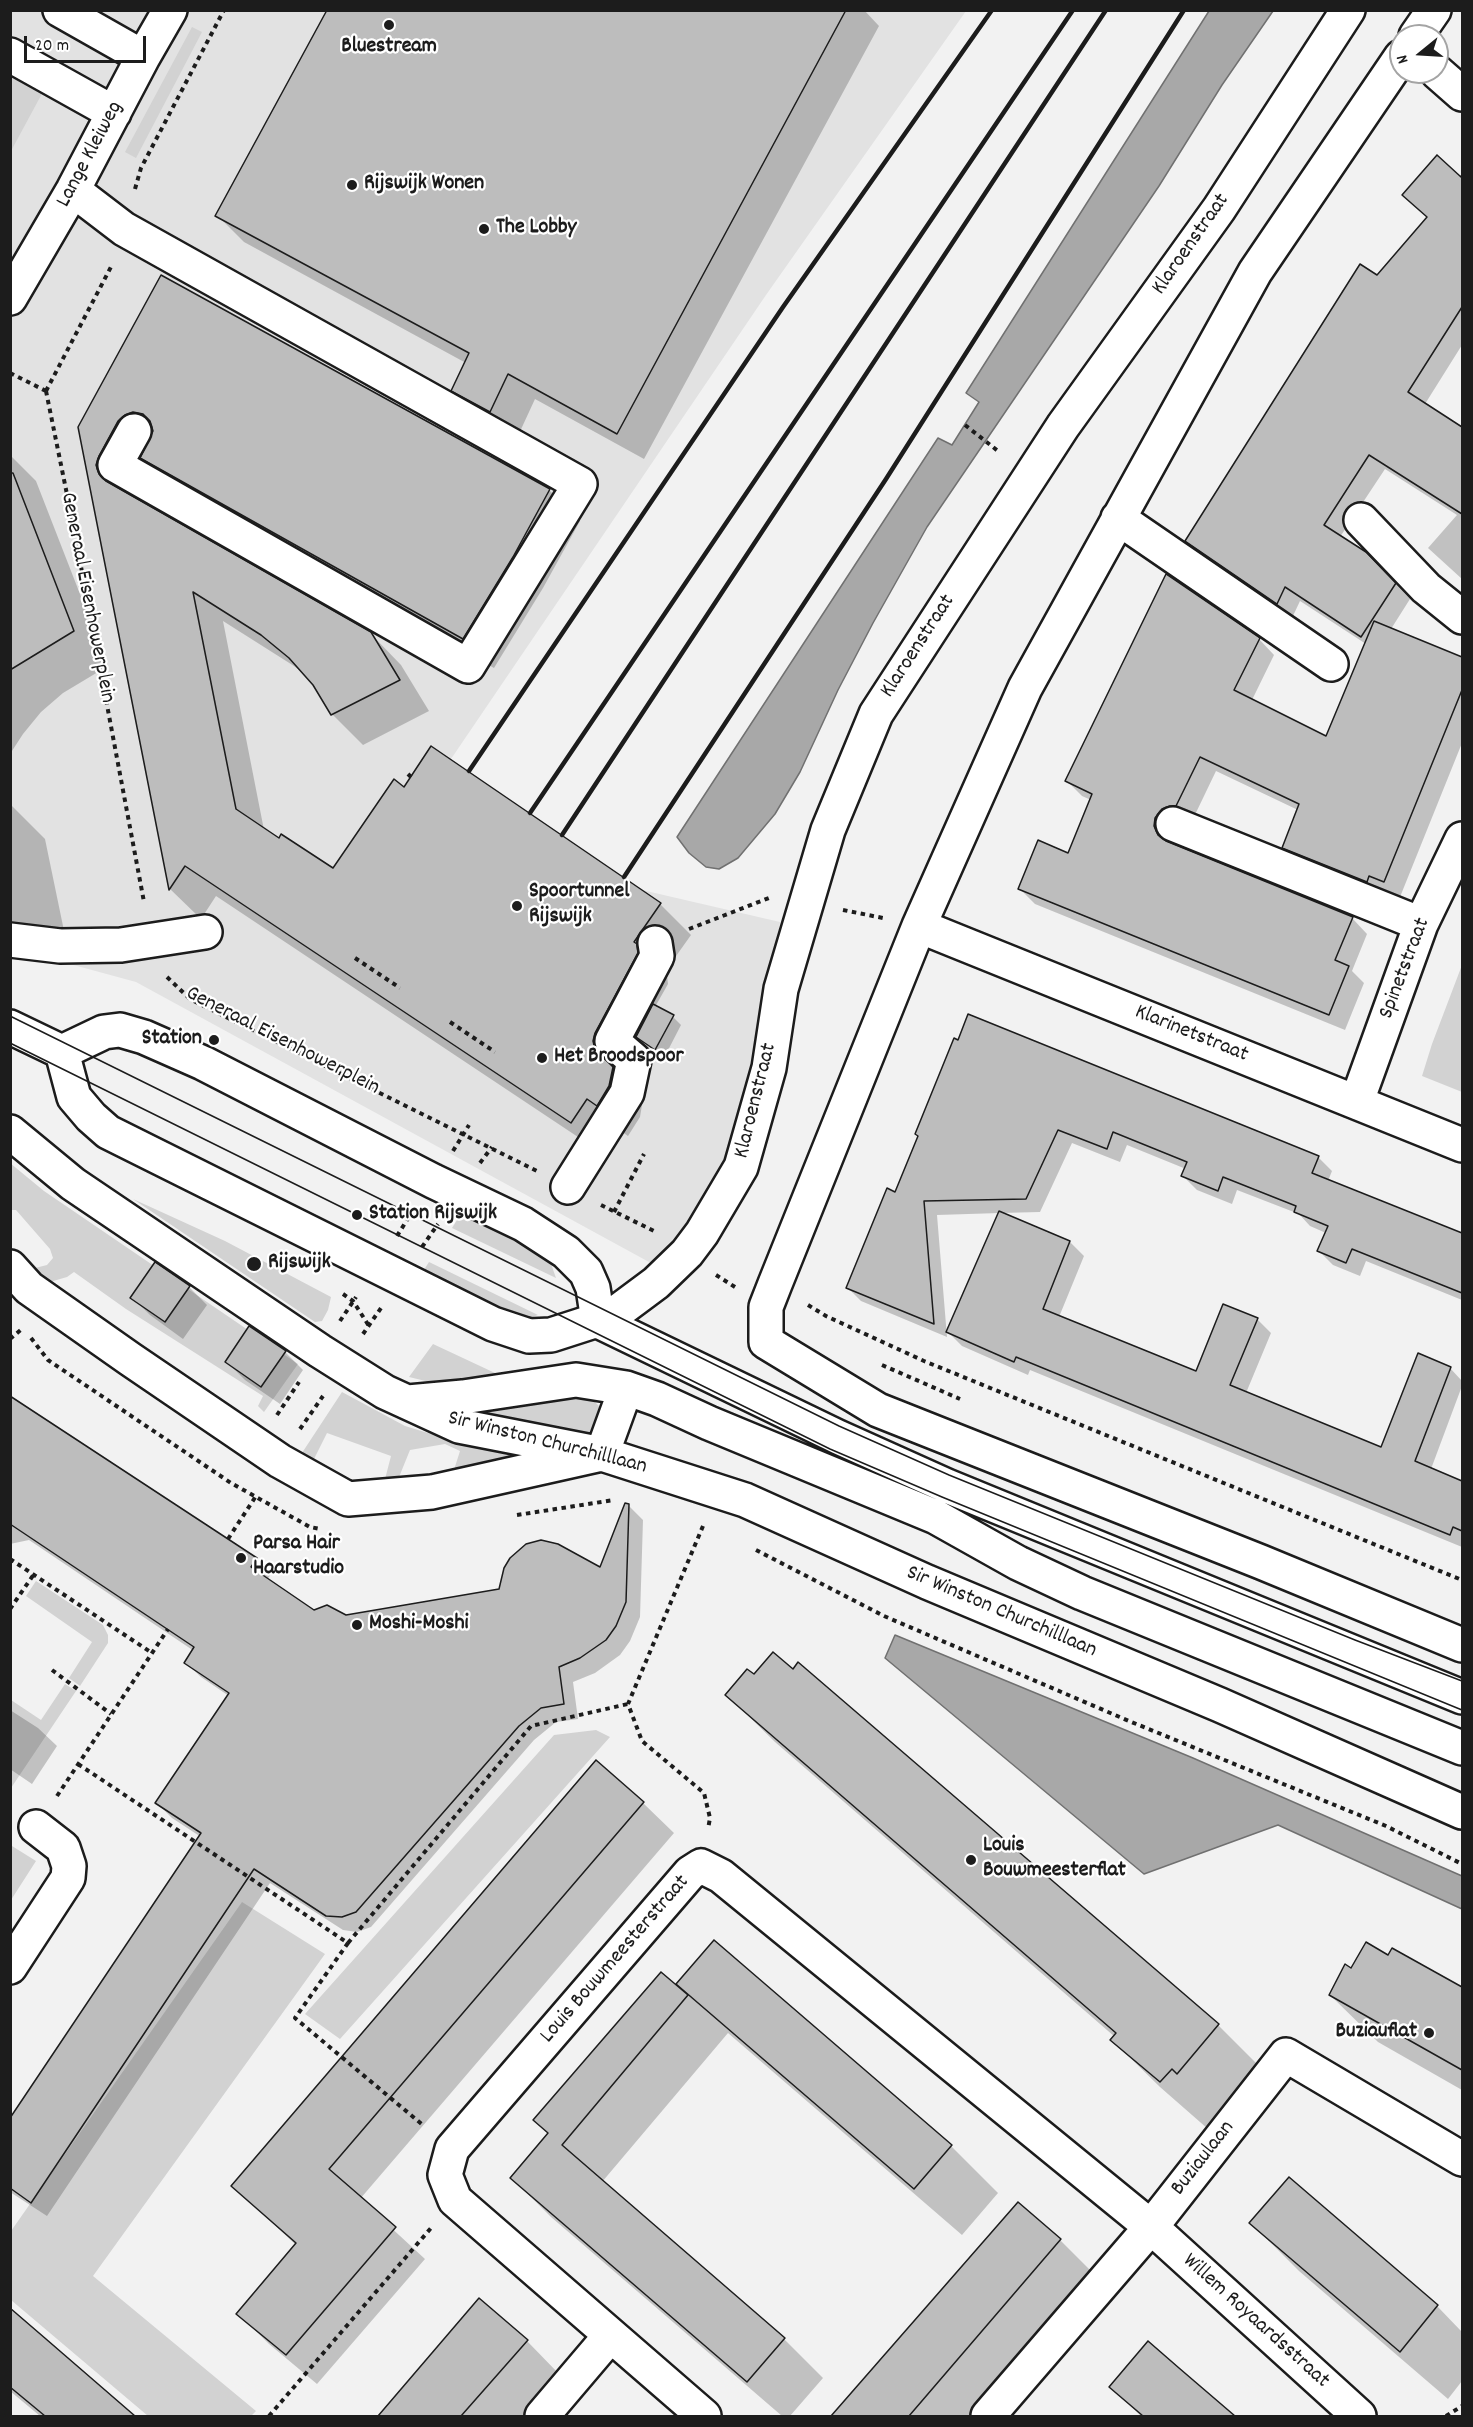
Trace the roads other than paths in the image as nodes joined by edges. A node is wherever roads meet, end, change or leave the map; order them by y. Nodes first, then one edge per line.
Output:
1 (60, 10) edge
2 (170, 10) edge
3 (1348, 10) edge
4 (1434, 10) edge
5 (1424, 24) edge
6 (10, 55) edge
7 (143, 57) junction
8 (1389, 75) edge
9 (1449, 83) edge
10 (1462, 94) edge
11 (114, 113) junction
12 (73, 190) junction
13 (10, 298) edge
14 (134, 431) dead end
15 (1118, 518) junction
16 (1361, 520) dead end
17 (1462, 617) edge
18 (1331, 664) dead end
19 (1173, 824) dead end
20 (1462, 839) edge
21 (1421, 924) junction
22 (919, 926) junction
23 (205, 932) dead end
24 (10, 940) edge
25 (655, 943) road end
26 (10, 1027) edge
27 (62, 1052) junction
28 (1356, 1101) junction
29 (10, 1132) edge
30 (1462, 1145) edge
31 (568, 1187) road end
32 (10, 1267) edge
33 (598, 1322) junction
34 (626, 1388) junction
35 (408, 1402) junction
36 (602, 1454) junction
37 (1462, 1645) edge
38 (1462, 1697) edge
39 (1462, 1748) edge
40 (1462, 1812) edge
41 (36, 1827) road end
42 (10, 1968) edge
43 (1462, 2159) edge
44 (1151, 2227) junction
45 (610, 2336) junction
46 (542, 2416) edge
47 (704, 2416) edge
48 (988, 2416) edge
49 (1359, 2416) edge

1 - 7 street
2 - 7 street, Lange Kleiweg
3 - 33 street, Klaroenstraat
4 - 5 street
6 - 11 street
7 - 11 street, Lange Kleiweg
8 - 15 street
9 - 10 street
11 - 12 street, Lange Kleiweg
12 - 13 street, Lange Kleiweg
12 - 14 street
15 - 18 street
15 - 22 street
16 - 17 street
19 - 21 street
20 - 21 street, Spinetstraat
21 - 28 street, Spinetstraat
22 - 28 street, Klarinetstraat
22 - 37 street
23 - 24 street
25 - 31 street
26 - 27 street
27 - 33 street
27 - 33 street
28 - 30 street, Klarinetstraat
29 - 35 street
32 - 36 street
33 - 38 street
34 - 35 street, Sir Winston Churchilllaan
34 - 36 street
34 - 39 street, Sir Winston Churchilllaan
35 - 36 street, Sir Winston Churchilllaan
36 - 40 street, Sir Winston Churchilllaan
41 - 42 street
43 - 44 street, Buziaulaan
44 - 45 street, Louis Bouwmeesterstraat
44 - 48 street, Buziaulaan
44 - 49 street, Willem Royaardsstraat
45 - 46 street
45 - 47 street

